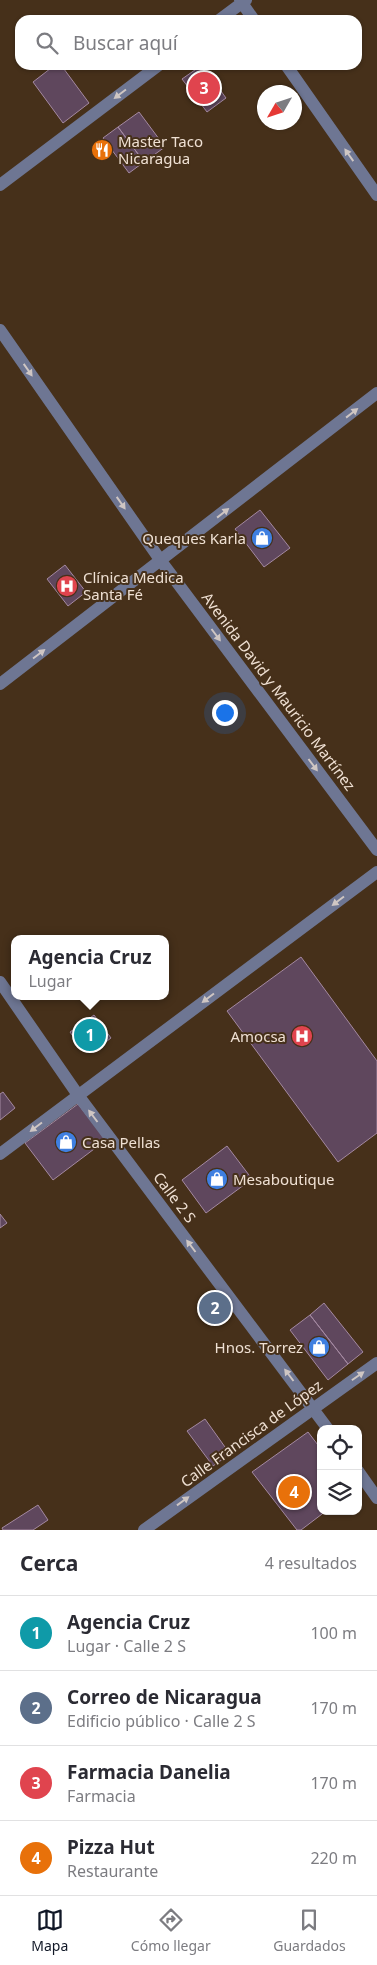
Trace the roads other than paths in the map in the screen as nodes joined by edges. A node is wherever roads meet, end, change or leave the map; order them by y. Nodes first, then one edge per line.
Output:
1 (242, 1) edge
2 (225, 15) edge
3 (251, 15) edge
4 (152, 70) edge
5 (290, 70) edge
6 (0, 184) edge
7 (377, 195) edge
8 (0, 330) edge
9 (377, 393) edge
10 (161, 561) junction
11 (0, 684) edge
12 (377, 850) edge
13 (377, 872) edge
14 (0, 982) edge
15 (11, 998) edge
16 (12, 1000) edge
17 (78, 1095) junction
18 (0, 1154) edge
19 (377, 1362) edge
20 (313, 1407) junction
21 (325, 1425) edge
22 (362, 1477) edge
23 (377, 1498) edge
24 (144, 1530) edge

1 - 2 street
1 - 3 street
4 -> 6 street
7 -> 5 street
8 -> 10 street, Avenida David y Mauricio Martínez
10 -> 9 street
11 -> 10 street
10 -> 12 street, Avenida David y Mauricio Martínez
13 -> 17 street
14 - 15 street, Calle 2 S
16 - 17 street, Calle 2 S
17 -> 18 street
20 -> 17 street, Calle 2 S
20 -> 19 street, Calle Francisca de López
20 - 21 street, Calle 2 S
24 -> 20 street, Calle Francisca de López
22 - 23 street

